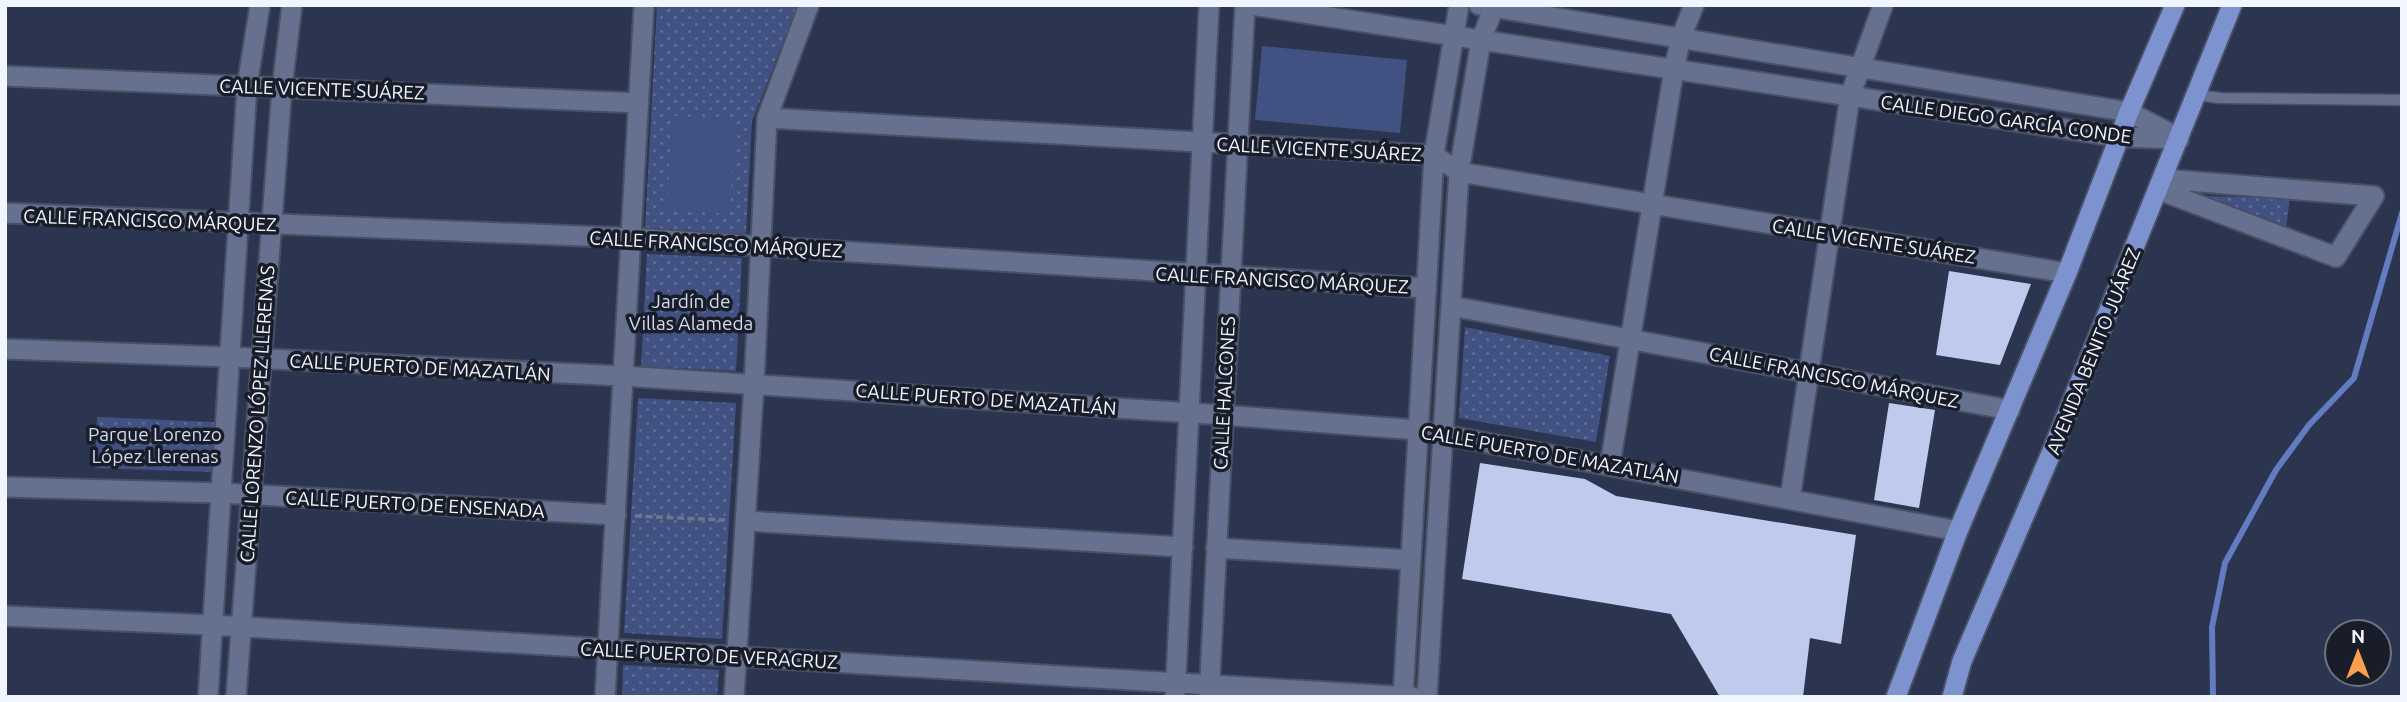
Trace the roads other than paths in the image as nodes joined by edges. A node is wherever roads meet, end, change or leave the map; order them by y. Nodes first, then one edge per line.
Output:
1 (260, 5) edge
2 (292, 5) edge
3 (644, 5) edge
4 (809, 5) edge
5 (1209, 5) edge
6 (1244, 5) edge
7 (1251, 5) edge
8 (1459, 5) edge
9 (1694, 5) edge
10 (1883, 5) edge
11 (2175, 5) edge
12 (2232, 5) edge
13 (1489, 6) edge
14 (1454, 36) junction
15 (1681, 38) junction
16 (1481, 40) junction
17 (1860, 68) junction
18 (1674, 69) junction
19 (5, 76) edge
20 (247, 86) junction
21 (282, 88) junction
22 (2196, 95) junction
23 (1850, 96) junction
24 (2402, 100) edge
25 (639, 103) junction
26 (2129, 112) junction
27 (768, 118) junction
28 (2119, 137) junction
29 (2179, 139) junction
30 (1202, 142) junction
31 (1237, 144) junction
32 (1434, 155) junction
33 (1459, 172) junction
34 (2161, 184) junction
35 (1652, 204) junction
36 (5, 214) edge
37 (238, 223) junction
38 (271, 225) junction
39 (1829, 234) junction
40 (631, 238) junction
41 (761, 245) junction
42 (2067, 273) junction
43 (1196, 275) junction
44 (1230, 276) junction
45 (1426, 288) junction
46 (1451, 306) junction
47 (1630, 339) junction
48 (5, 349) edge
49 (230, 357) junction
50 (261, 359) junction
51 (1808, 372) junction
52 (623, 376) junction
53 (754, 384) junction
54 (2010, 410) junction
55 (1189, 413) junction
56 (1223, 415) junction
57 (1418, 430) junction
58 (1443, 433) junction
59 (1610, 465) junction
60 (5, 486) edge
61 (221, 492) junction
62 (251, 495) junction
63 (1790, 499) junction
64 (1414, 509) junction
65 (1439, 511) junction
66 (616, 515) junction
67 (746, 521) junction
68 (1958, 531) junction
69 (1183, 547) junction
70 (1216, 548) junction
71 (1411, 560) junction
72 (5, 616) edge
73 (212, 625) junction
74 (242, 627) junction
75 (608, 649) junction
76 (736, 656) junction
77 (1175, 690) edge
78 (1209, 691) edge
79 (1403, 696) edge
80 (208, 697) edge
81 (236, 697) edge
82 (605, 697) edge
83 (734, 697) edge
84 (1413, 697) edge
85 (1427, 697) edge
86 (1896, 697) edge
87 (1952, 697) edge

1 - 20 street, CALLE LORENZO LÓPEZ LLERENAS
2 - 21 street, CALLE LORENZO LÓPEZ LLERENAS
3 - 25 street
4 - 27 street
5 - 30 street, CALLE HALCONES
6 - 31 street, CALLE HALCONES
7 - 14 street, CALLE DIEGO GARCÍA CONDE
8 - 14 street
9 - 15 street
10 - 17 street
11 - 26 main road
12 - 22 main road, AVENIDA BENITO JUÁREZ
13 - 15 street, CALLE DIEGO GARCÍA CONDE
13 - 16 street
14 - 16 street, CALLE DIEGO GARCÍA CONDE
14 - 32 street
15 - 17 street, CALLE DIEGO GARCÍA CONDE
15 - 18 street
16 - 18 street, CALLE DIEGO GARCÍA CONDE
16 - 33 street
17 - 23 street
17 - 26 street, CALLE DIEGO GARCÍA CONDE
18 - 23 street, CALLE DIEGO GARCÍA CONDE
18 - 35 street
19 - 20 street, CALLE VICENTE SUÁREZ
20 - 21 street, CALLE VICENTE SUÁREZ
20 - 37 street, CALLE LORENZO LÓPEZ LLERENAS
21 - 25 street, CALLE VICENTE SUÁREZ
21 - 38 street, CALLE LORENZO LÓPEZ LLERENAS
22 - 24 lane
22 - 29 main road, AVENIDA BENITO JUÁREZ
23 - 28 street, CALLE DIEGO GARCÍA CONDE
23 - 39 street
25 - 40 street
26 - 28 main road
26 - 29 street, CALLE DIEGO GARCÍA CONDE
27 - 30 street, CALLE VICENTE SUÁREZ
27 - 41 street
28 - 29 street, CALLE DIEGO GARCÍA CONDE
28 - 42 main road
29 - 34 main road, AVENIDA BENITO JUÁREZ
30 - 31 street, CALLE VICENTE SUÁREZ
30 - 43 street, CALLE HALCONES
31 - 32 street, CALLE VICENTE SUÁREZ
31 - 44 street, CALLE HALCONES
32 - 33 street, CALLE VICENTE SUÁREZ
32 - 45 street
33 - 35 street, CALLE VICENTE SUÁREZ
33 - 46 street
34 - 34 street
34 - 87 main road, AVENIDA BENITO JUÁREZ
35 - 39 street, CALLE VICENTE SUÁREZ
35 - 47 street
36 - 37 street, CALLE FRANCISCO MÁRQUEZ
37 - 38 street, CALLE FRANCISCO MÁRQUEZ
37 - 49 street, CALLE LORENZO LÓPEZ LLERENAS
38 - 40 street, CALLE FRANCISCO MÁRQUEZ
38 - 50 street, CALLE LORENZO LÓPEZ LLERENAS
39 - 42 street, CALLE VICENTE SUÁREZ
39 - 51 street
40 - 41 street, CALLE FRANCISCO MÁRQUEZ
40 - 52 street
41 - 43 street, CALLE FRANCISCO MÁRQUEZ
41 - 53 street
42 - 54 main road
43 - 44 street, CALLE FRANCISCO MÁRQUEZ
43 - 55 street, CALLE HALCONES
44 - 45 street, CALLE FRANCISCO MÁRQUEZ
44 - 56 street, CALLE HALCONES
45 - 57 street
46 - 47 street, CALLE FRANCISCO MÁRQUEZ
46 - 58 street
47 - 51 street, CALLE FRANCISCO MÁRQUEZ
47 - 59 street
48 - 49 street, CALLE PUERTO DE MAZATLÁN
49 - 50 street, CALLE PUERTO DE MAZATLÁN
49 - 61 street, CALLE LORENZO LÓPEZ LLERENAS
50 - 52 street, CALLE PUERTO DE MAZATLÁN
50 - 62 street, CALLE LORENZO LÓPEZ LLERENAS
51 - 54 street, CALLE FRANCISCO MÁRQUEZ
51 - 63 street
52 - 53 street, CALLE PUERTO DE MAZATLÁN
52 - 66 street
53 - 55 street, CALLE PUERTO DE MAZATLÁN
53 - 67 street
54 - 68 main road
55 - 56 street, CALLE PUERTO DE MAZATLÁN
55 - 69 street, CALLE HALCONES
56 - 57 street, CALLE PUERTO DE MAZATLÁN
56 - 70 street, CALLE HALCONES
57 - 58 street, CALLE PUERTO DE MAZATLÁN
57 - 64 street
58 - 59 street, CALLE PUERTO DE MAZATLÁN
58 - 65 street
59 - 63 street, CALLE PUERTO DE MAZATLÁN
60 - 61 street, CALLE PUERTO DE ENSENADA
61 - 62 street, CALLE PUERTO DE ENSENADA
61 - 73 street, CALLE LORENZO LÓPEZ LLERENAS
62 - 66 street, CALLE PUERTO DE ENSENADA
62 - 74 street, CALLE LORENZO LÓPEZ LLERENAS
63 - 68 street, CALLE PUERTO DE MAZATLÁN
64 - 65 street
64 - 71 street
65 - 85 street
66 - 75 street
67 - 69 street
67 - 76 street
68 - 86 main road
69 - 77 street, CALLE HALCONES
70 - 71 street
70 - 78 street, CALLE HALCONES
71 - 79 street
72 - 73 street, CALLE PUERTO DE VERACRUZ
73 - 74 street, CALLE PUERTO DE VERACRUZ
73 - 80 street, CALLE LORENZO LÓPEZ LLERENAS
74 - 75 street, CALLE PUERTO DE VERACRUZ
74 - 81 street, CALLE LORENZO LÓPEZ LLERENAS
75 - 76 street, CALLE PUERTO DE VERACRUZ
75 - 82 street
76 - 77 street, CALLE PUERTO DE VERACRUZ
76 - 83 street
77 - 78 street, CALLE PUERTO DE VERACRUZ
78 - 79 street, CALLE PUERTO DE VERACRUZ
79 - 84 street, CALLE PUERTO DE VERACRUZ

